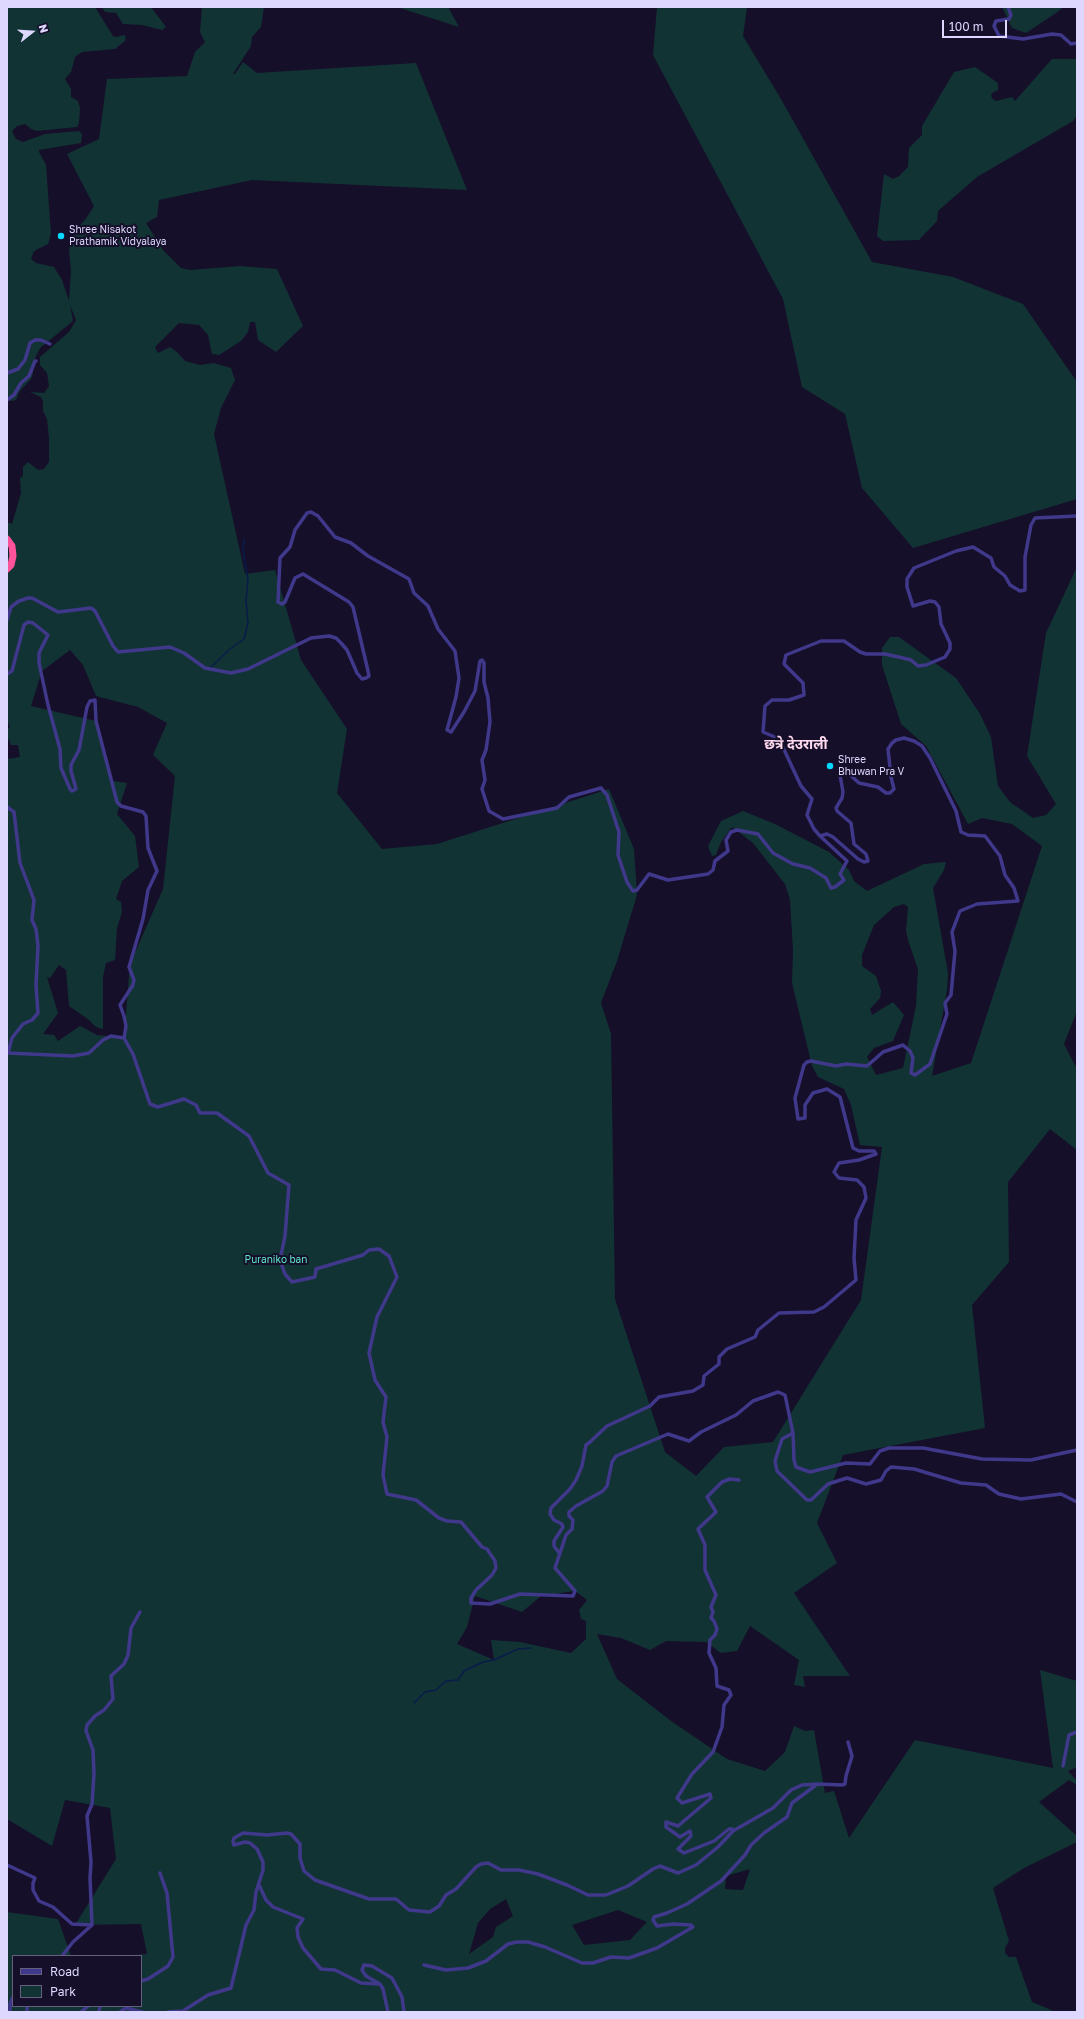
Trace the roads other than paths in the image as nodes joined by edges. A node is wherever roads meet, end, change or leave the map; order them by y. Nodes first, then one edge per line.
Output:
1 (1008, 7) edge
2 (1077, 43) edge
3 (50, 344) dead end
4 (36, 361) dead end
5 (7, 373) edge
6 (7, 400) edge
7 (1077, 516) edge
8 (7, 539) edge
9 (7, 569) edge
10 (7, 620) edge
11 (7, 674) edge
12 (7, 807) edge
13 (820, 836) junction
14 (124, 1038) junction
15 (793, 1433) junction
16 (1077, 1450) edge
17 (739, 1480) dead end
18 (1077, 1502) edge
19 (560, 1554) junction
20 (140, 1612) dead end
21 (1077, 1732) edge
22 (848, 1742) dead end
23 (1063, 1766) dead end
24 (817, 1784) junction
25 (733, 1831) junction
26 (7, 1865) edge
27 (160, 1873) dead end
28 (259, 1885) junction
29 (92, 1925) junction
30 (63, 1955) edge
31 (424, 1965) dead end
32 (142, 1981) edge
33 (380, 1984) junction
34 (12, 1999) edge
35 (10, 2012) edge
36 (120, 2012) edge
37 (142, 2012) edge
38 (168, 2012) edge
39 (388, 2012) edge
40 (404, 2012) edge

1 - 2 street
3 - 5 street
4 - 6 street
7 - 13 street
8 - 9 highway
10 - 13 street
11 - 14 street
12 - 14 street
13 - 19 street
14 - 19 street
15 - 16 street
15 - 18 street
15 - 19 street
17 - 25 street
20 - 29 street
21 - 23 street
22 - 24 street
24 - 25 street
24 - 31 street
25 - 28 street
26 - 29 street
27 - 32 street
28 - 33 street
28 - 38 street
29 - 30 street
33 - 39 street
33 - 40 street
34 - 35 street
36 - 37 street

